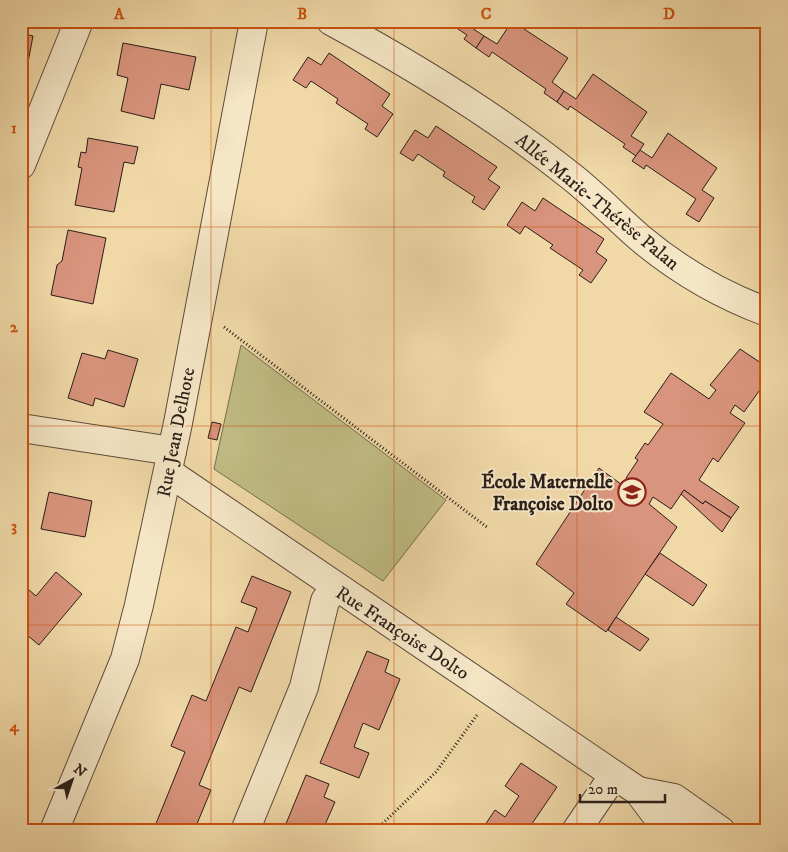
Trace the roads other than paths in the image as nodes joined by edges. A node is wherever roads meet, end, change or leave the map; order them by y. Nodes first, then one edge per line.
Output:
1 (80, 21) edge
2 (254, 21) edge
3 (331, 21) edge
4 (21, 165) edge
5 (767, 312) edge
6 (21, 428) edge
7 (170, 461) junction
8 (335, 587) junction
9 (614, 775) junction
10 (638, 792) junction
11 (54, 831) edge
12 (245, 831) edge
13 (576, 831) edge
14 (677, 831) edge
15 (721, 831) edge

1 - 4 street
2 - 7 street, Rue Jean Delhote
3 - 5 street, Allée Marie-Thérèse Palan
6 - 7 street
7 - 8 street, Rue Françoise Dolto
7 - 11 street, Rue Jean Delhote
8 - 9 street, Rue Françoise Dolto
8 - 12 street
9 - 10 street, Rue Françoise Dolto
9 - 13 street
10 - 14 street, Rue Françoise Dolto
10 - 15 street, Rue Françoise Dolto

